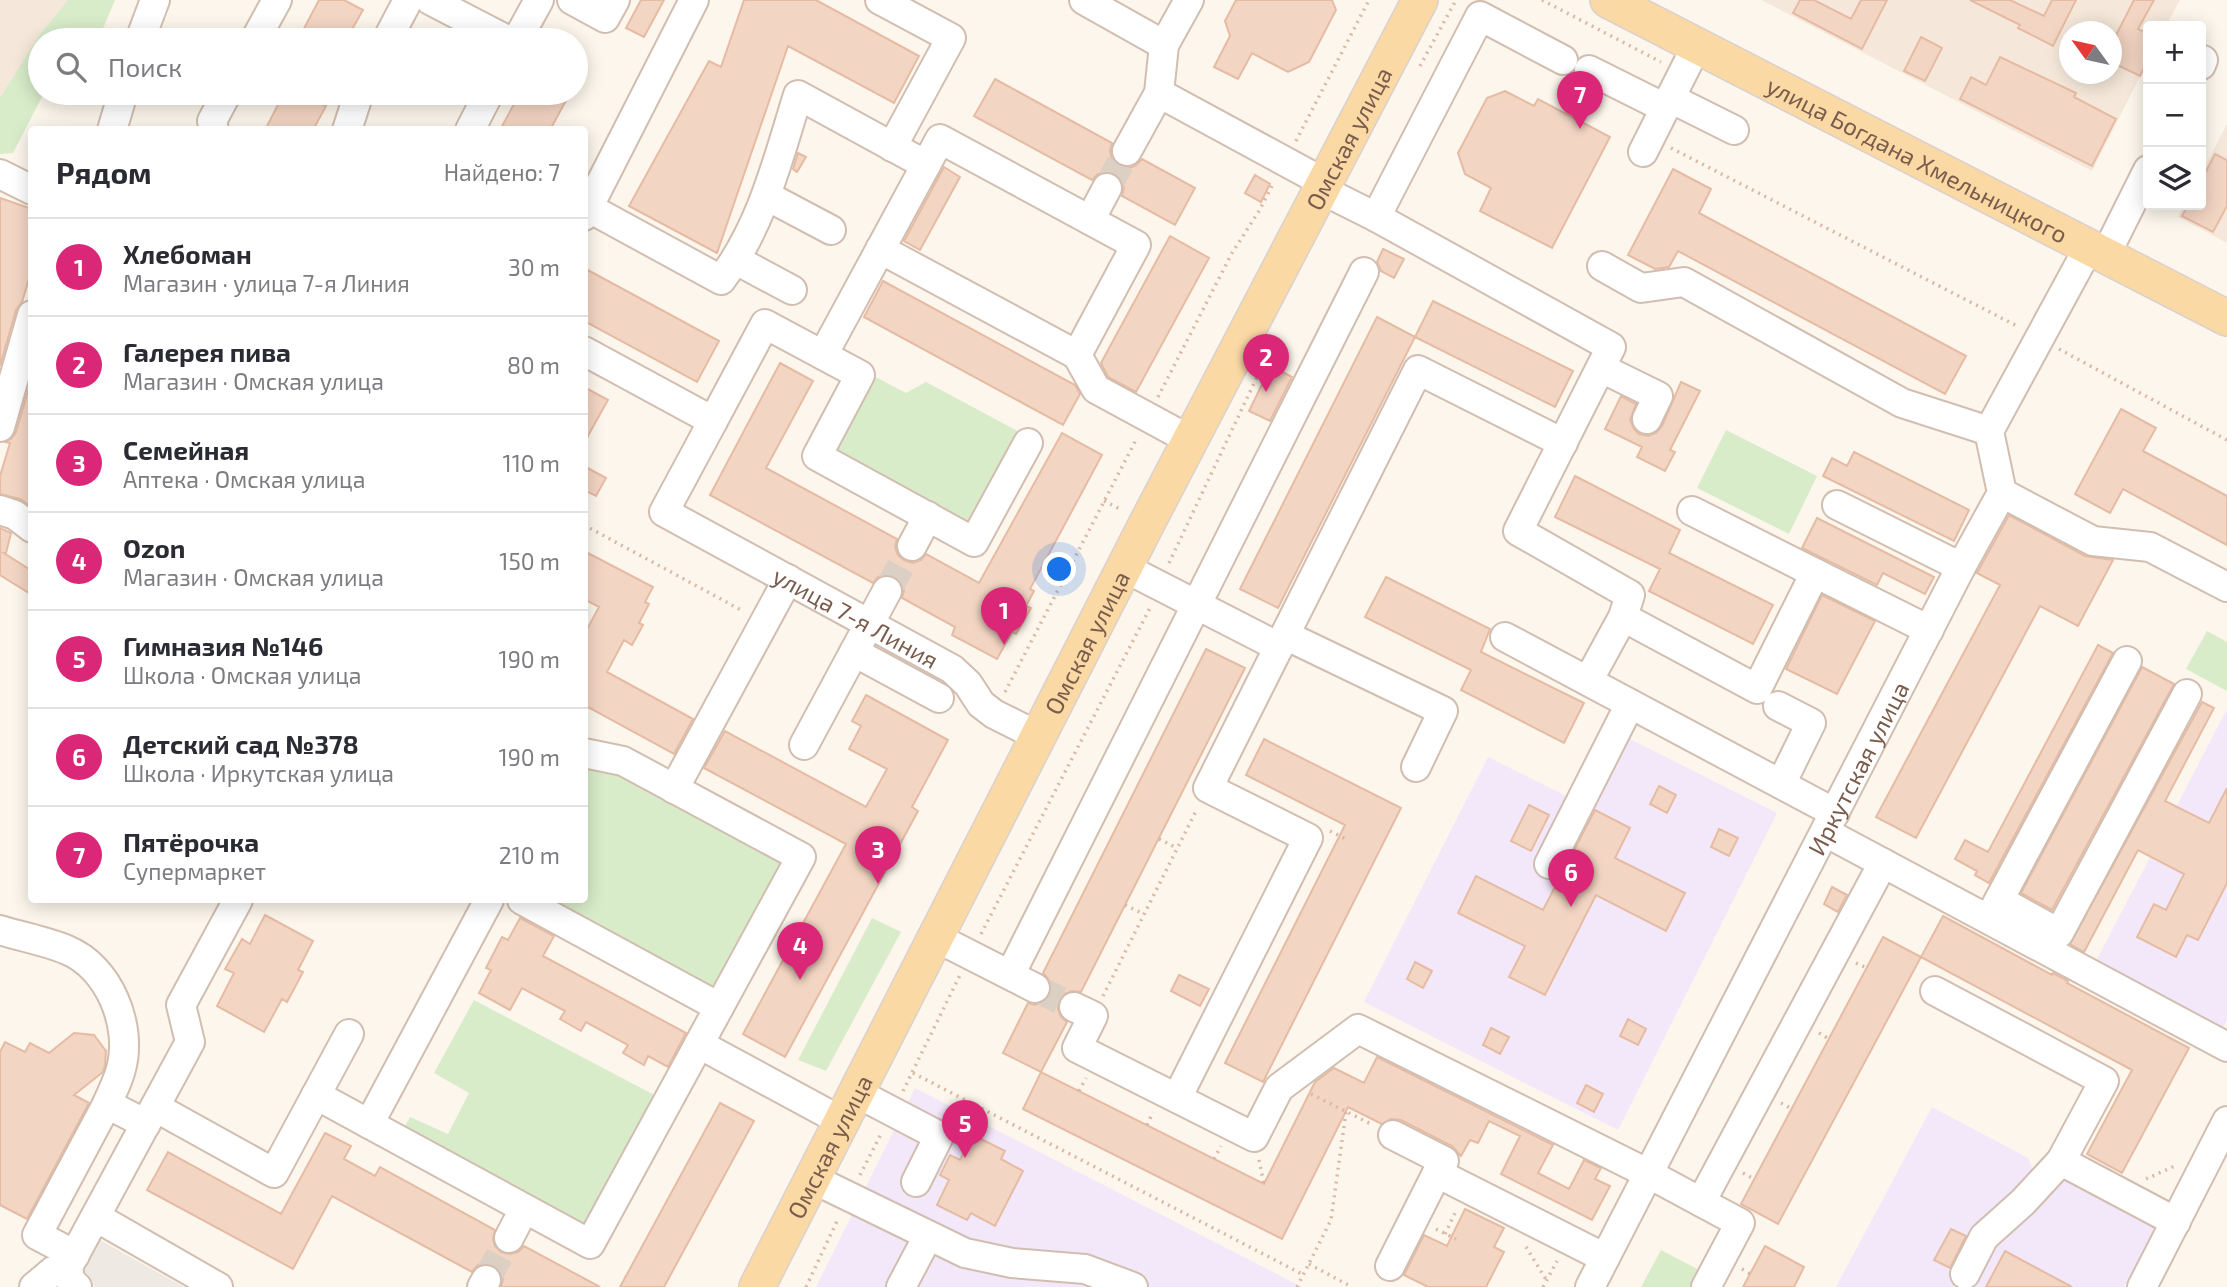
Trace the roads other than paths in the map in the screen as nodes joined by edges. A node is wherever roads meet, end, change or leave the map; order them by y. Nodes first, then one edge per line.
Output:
1 (155, 0) edge
2 (277, 0) edge
3 (408, 0) edge
4 (430, 0) edge
5 (539, 0) edge
6 (572, 0) edge
7 (615, 0) edge
8 (694, 0) edge
9 (880, 0) edge
10 (1084, 0) edge
11 (1189, 0) edge
12 (1420, 0) edge
13 (1608, 0) edge
14 (144, 28) edge
15 (262, 28) edge
16 (393, 28) edge
17 (484, 28) edge
18 (524, 28) edge
19 (1164, 45) junction
20 (1563, 60) dead end
21 (1589, 71) dead end
22 (1678, 82) junction
23 (1159, 93) junction
24 (119, 105) edge
25 (221, 105) edge
26 (355, 105) edge
27 (483, 105) edge
28 (113, 126) edge
29 (213, 126) edge
30 (347, 126) edge
31 (472, 126) edge
32 (1734, 130) dead end
33 (1647, 145) road end
34 (892, 147) junction
35 (1128, 151) tunnel mouth
36 (926, 165) junction
37 (0, 174) edge
38 (2143, 178) edge
39 (1322, 186) junction
40 (28, 188) edge
41 (1107, 188) tunnel mouth
42 (767, 195) junction
43 (588, 210) edge
44 (588, 213) edge
45 (1376, 217) junction
46 (1090, 220) junction
47 (831, 230) dead end
48 (880, 249) junction
49 (2097, 251) junction
50 (736, 260) junction
51 (1602, 266) dead end
52 (1364, 272) dead end
53 (792, 290) dead end
54 (2227, 318) edge
55 (28, 329) edge
56 (588, 353) edge
57 (823, 355) junction
58 (1077, 355) junction
59 (1601, 368) junction
60 (1647, 419) dead end
61 (713, 421) junction
62 (0, 427) edge
63 (1989, 431) junction
64 (1190, 440) junction
65 (1028, 443) dead end
66 (1563, 443) junction
67 (2002, 493) junction
68 (1837, 505) dead end
69 (0, 510) edge
70 (1692, 511) dead end
71 (928, 516) junction
72 (28, 525) edge
73 (912, 546) tunnel mouth
74 (1961, 567) junction
75 (1125, 568) junction
76 (1815, 573) junction
77 (788, 579) junction
78 (2227, 587) edge
79 (887, 591) tunnel mouth
80 (1197, 605) junction
81 (1623, 617) junction
82 (870, 624) junction
83 (1929, 630) junction
84 (1505, 637) dead end
85 (1282, 641) junction
86 (854, 652) junction
87 (2127, 661) dead end
88 (1588, 681) junction
89 (2187, 694) dead end
90 (939, 698) dead end
91 (1630, 704) junction
92 (1777, 705) dead end
93 (1038, 736) junction
94 (804, 745) dead end
95 (588, 754) edge
96 (1416, 767) dead end
97 (1780, 784) junction
98 (674, 789) junction
99 (1830, 822) junction
100 (1883, 863) junction
101 (1549, 864) dead end
102 (236, 903) edge
103 (487, 903) edge
104 (528, 903) edge
105 (1994, 910) junction
106 (0, 930) edge
107 (937, 938) junction
108 (1010, 975) junction
109 (1035, 988) tunnel mouth
110 (1935, 991) dead end
111 (719, 1007) junction
112 (1083, 1012) road end
113 (349, 1034) dead end
114 (699, 1044) junction
115 (2227, 1047) edge
116 (316, 1096) junction
117 (1166, 1103) junction
118 (107, 1104) junction
119 (850, 1108) junction
120 (151, 1116) junction
121 (2227, 1121) edge
122 (369, 1124) junction
123 (1393, 1135) road end
124 (2061, 1161) junction
125 (1437, 1173) junction
126 (1649, 1174) junction
127 (814, 1179) junction
128 (916, 1182) dead end
129 (1701, 1202) junction
130 (524, 1209) junction
131 (96, 1217) junction
132 (2176, 1222) junction
133 (928, 1236) junction
134 (509, 1238) tunnel mouth
135 (1605, 1258) junction
136 (1390, 1266) dead end
137 (73, 1270) edge
138 (1965, 1274) dead end
139 (34, 1287) edge
140 (218, 1287) edge
141 (757, 1287) edge
142 (901, 1287) edge
143 (1133, 1287) edge
144 (1590, 1287) edge
145 (1706, 1287) edge
146 (2142, 1287) edge

1 - 14 street
2 - 15 street
3 - 16 street
4 - 17 street
5 - 18 street
6 - 7 street
8 - 43 street
9 - 34 street
10 - 19 street
11 - 19 street
12 - 39 main road, Омская улица
13 - 22 main road, улица Богдана Хмельницкого
19 - 23 street
20 - 45 street
21 - 22 street
22 - 32 street
22 - 33 street
22 - 49 main road, улица Богдана Хмельницкого
23 - 35 street
23 - 39 street
24 - 28 street
25 - 29 street
26 - 30 street
27 - 31 street
34 - 36 street
34 - 42 street
36 - 46 street
36 - 48 street
37 - 40 street
38 - 49 street
39 - 45 street
39 - 64 main road, Омская улица
41 - 46 street
42 - 47 street
42 - 50 street
44 - 50 street
45 - 59 street
46 - 58 street
48 - 57 street
48 - 58 street
49 - 54 main road, улица Богдана Хмельницкого
49 - 63 street
50 - 53 street
51 - 63 street
52 - 80 street
55 - 62 street
56 - 61 street
57 - 61 street
57 - 71 street
58 - 64 street
59 - 60 street
59 - 66 street
61 - 77 street, улица 7-я Линия
63 - 67 street
64 - 75 main road, Омская улица
65 - 71 street
66 - 81 street
66 - 85 street
67 - 74 street, Иркутская улица
67 - 78 street
68 - 74 street
69 - 72 street
70 - 76 street
71 - 73 street
74 - 83 street, Иркутская улица
75 - 80 street
75 - 93 main road, Омская улица
76 - 81 street
76 - 83 street
77 - 82 street, улица 7-я Линия
77 - 98 street
79 - 82 street
80 - 85 street
80 - 108 street
81 - 88 street
82 - 86 street
82 - 93 street, улица 7-я Линия
83 - 99 street, Иркутская улица
84 - 88 street
85 - 96 street
85 - 117 street
86 - 90 street
86 - 94 street
87 - 105 street
88 - 91 street
89 - 105 street
91 - 97 street
91 - 101 street
92 - 97 street
93 - 107 main road, Омская улица
95 - 98 street
97 - 99 street
98 - 111 street
99 - 100 street
99 - 126 street, Иркутская улица
100 - 105 street
100 - 129 street
102 - 120 street
103 - 122 street
104 - 111 street
105 - 115 street
106 - 118 street
107 - 108 street
107 - 119 main road, Омская улица
108 - 109 street
110 - 124 street
111 - 114 street
112 - 117 street
113 - 116 street
114 - 119 street
114 - 130 street
116 - 120 street
116 - 122 street
117 - 126 street
118 - 120 street
118 - 137 street
119 - 127 main road, Омская улица
119 - 128 street
120 - 131 street
121 - 132 street
122 - 130 street
123 - 125 street
124 - 132 street
124 - 138 street
125 - 135 street
125 - 136 street
126 - 129 street
126 - 135 street, Иркутская улица
127 - 133 street
127 - 141 main road, Омская улица
129 - 145 street
130 - 134 street
131 - 137 street
131 - 140 street
132 - 146 street
133 - 142 street
133 - 143 street
135 - 144 street, Иркутская улица
137 - 139 street

